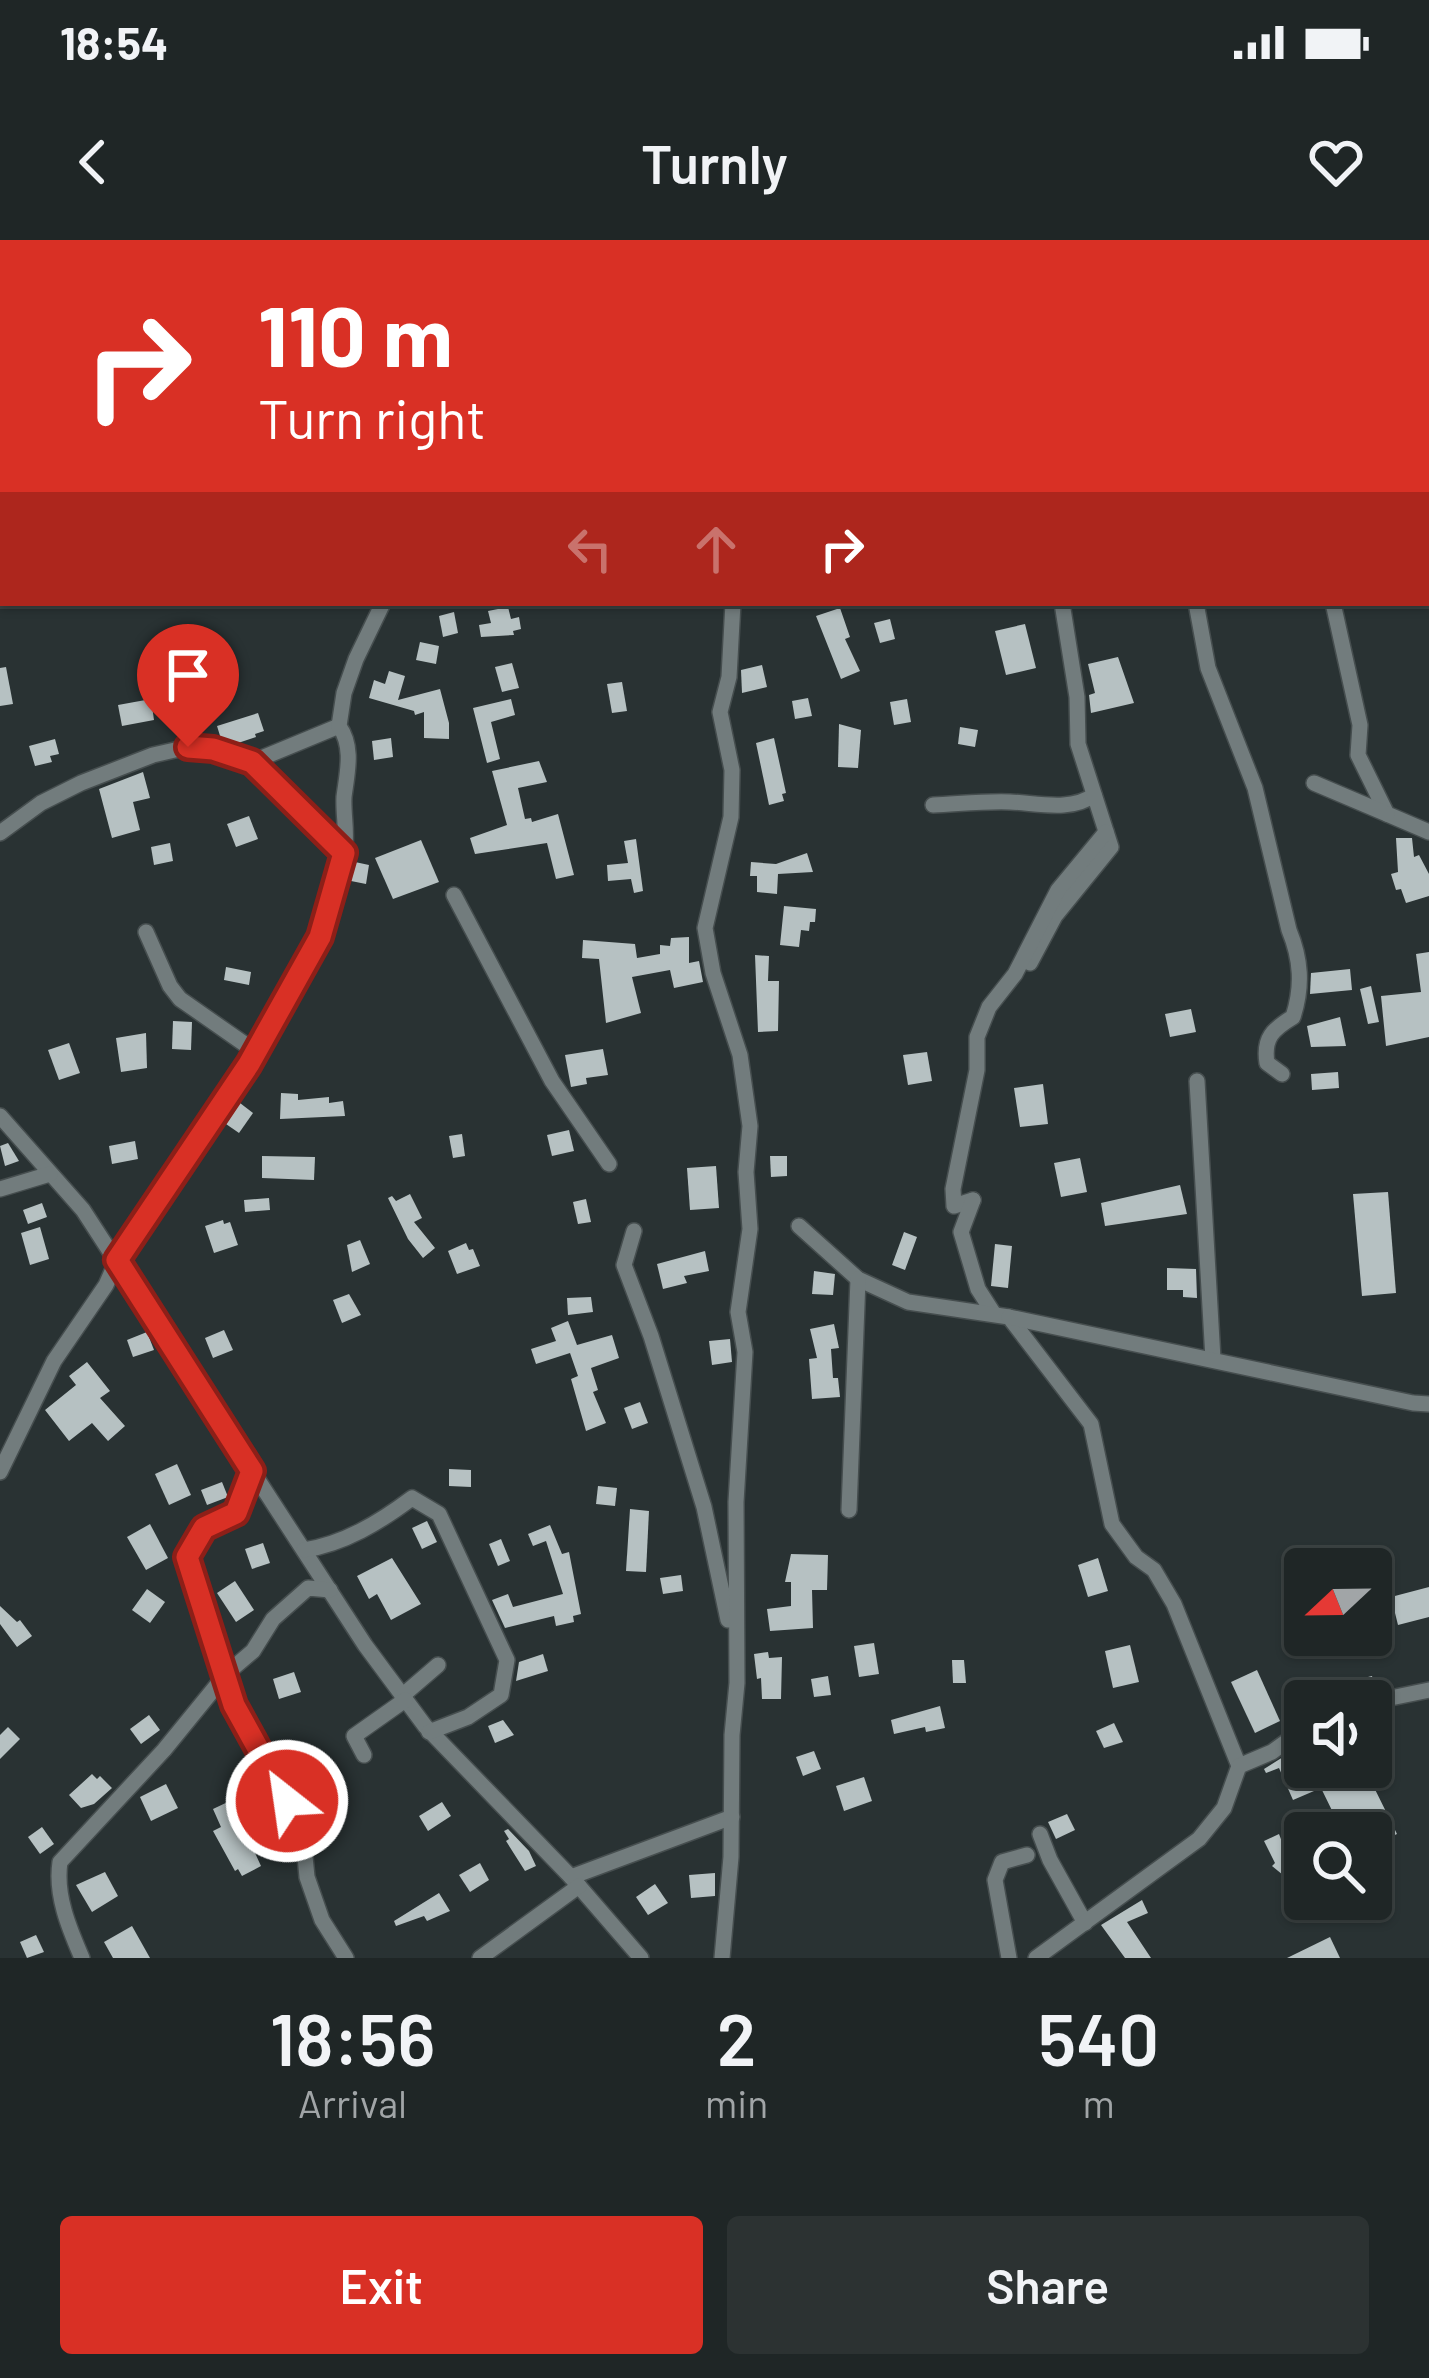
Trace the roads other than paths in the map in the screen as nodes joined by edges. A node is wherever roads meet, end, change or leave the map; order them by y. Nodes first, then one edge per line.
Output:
1 (382, 606) edge
2 (734, 606) edge
3 (1062, 606) edge
4 (1197, 606) edge
5 (1335, 606) edge
6 (339, 726) junction
7 (252, 762) junction
8 (1314, 782) dead end
9 (1094, 795) junction
10 (933, 805) dead end
11 (1387, 814) junction
12 (1429, 832) edge
13 (0, 833) edge
14 (344, 853) junction
15 (454, 895) dead end
16 (146, 932) dead end
17 (256, 1052) junction
18 (1282, 1074) dead end
19 (1198, 1081) dead end
20 (0, 1116) edge
21 (609, 1164) dead end
22 (50, 1174) junction
23 (0, 1189) edge
24 (799, 1226) dead end
25 (634, 1232) dead end
26 (117, 1260) junction
27 (858, 1279) junction
28 (1001, 1316) junction
29 (1214, 1358) junction
30 (1429, 1404) edge
31 (252, 1470) junction
32 (0, 1472) edge
33 (849, 1510) dead end
34 (304, 1550) junction
35 (329, 1590) junction
36 (736, 1658) junction
37 (438, 1666) dead end
38 (226, 1673) junction
39 (1429, 1690) edge
40 (404, 1698) junction
41 (1392, 1698) edge
42 (429, 1732) junction
43 (1284, 1743) edge
44 (289, 1748) dead end
45 (364, 1754) dead end
46 (264, 1760) junction
47 (1239, 1766) junction
48 (732, 1817) junction
49 (1040, 1834) dead end
50 (1027, 1855) dead end
51 (575, 1881) junction
52 (1085, 1923) junction
53 (82, 1958) edge
54 (346, 1958) edge
55 (480, 1958) edge
56 (640, 1958) edge
57 (722, 1958) edge
58 (1009, 1958) edge
59 (1036, 1958) edge

1 - 6 street
2 - 36 street
3 - 9 street
4 - 18 street
5 - 11 street
6 - 7 street
6 - 14 street
7 - 13 street
7 - 14 street
8 - 11 street
9 - 10 street
9 - 28 street
11 - 12 street
14 - 17 street
15 - 21 street
16 - 17 street
17 - 26 street
19 - 29 street
20 - 22 street
22 - 23 street
22 - 26 street
24 - 27 street
25 - 36 street
26 - 31 street
26 - 32 street
27 - 28 street
27 - 33 street
28 - 29 street
28 - 47 street
29 - 30 street
31 - 34 street
31 - 38 street
34 - 35 street
34 - 42 street
35 - 38 street
35 - 40 street
36 - 48 street
37 - 40 street
38 - 46 street
38 - 53 street
39 - 41 street
40 - 42 street
40 - 45 street
42 - 51 street
43 - 47 street
44 - 46 street
46 - 54 street
47 - 52 street
48 - 51 street
48 - 57 street
49 - 52 street
50 - 58 street
51 - 55 street
51 - 56 street
52 - 59 street

